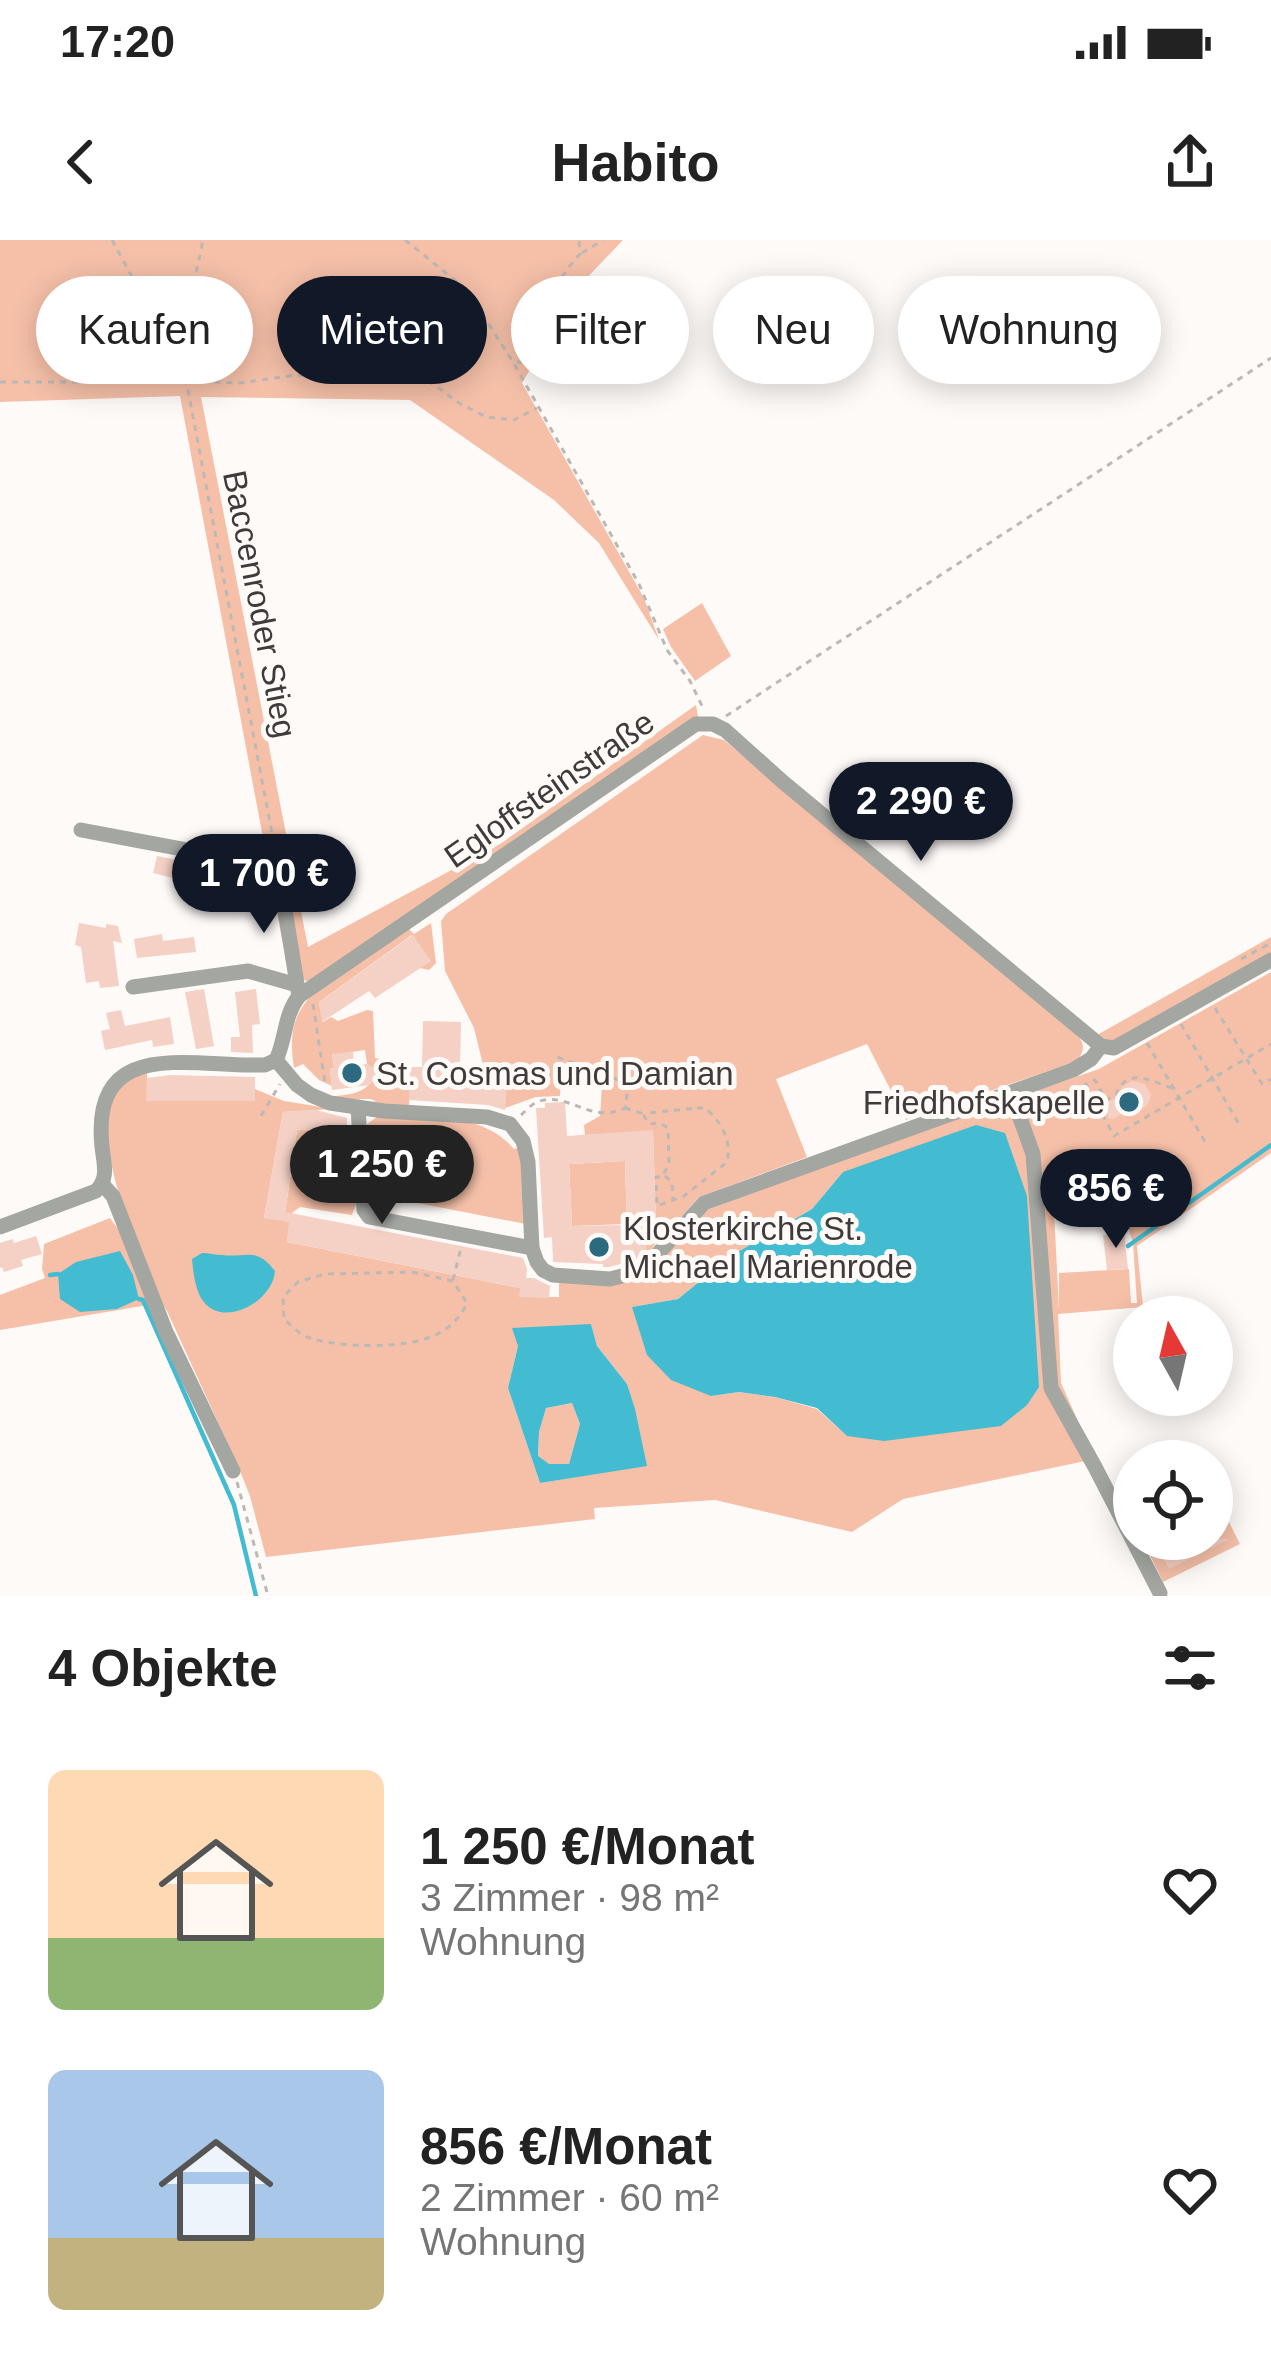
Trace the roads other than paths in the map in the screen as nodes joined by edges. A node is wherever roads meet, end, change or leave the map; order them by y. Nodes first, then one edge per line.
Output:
1 (81, 830) dead end
2 (1271, 960) edge
3 (134, 987) dead end
4 (302, 990) junction
5 (1102, 1046) junction
6 (281, 1066) junction
7 (1011, 1093) junction
8 (358, 1107) junction
9 (103, 1185) junction
10 (0, 1227) edge
11 (532, 1248) junction
12 (233, 1471) road end
13 (1160, 1593) edge

1 - 4 street
2 - 5 street
3 - 4 street
4 - 5 street, Egloffsteinstraße
4 - 6 street
5 - 7 street
6 - 8 street
6 - 9 street
7 - 11 street
7 - 13 street
8 - 11 street
8 - 11 street
9 - 10 street
9 - 12 street

